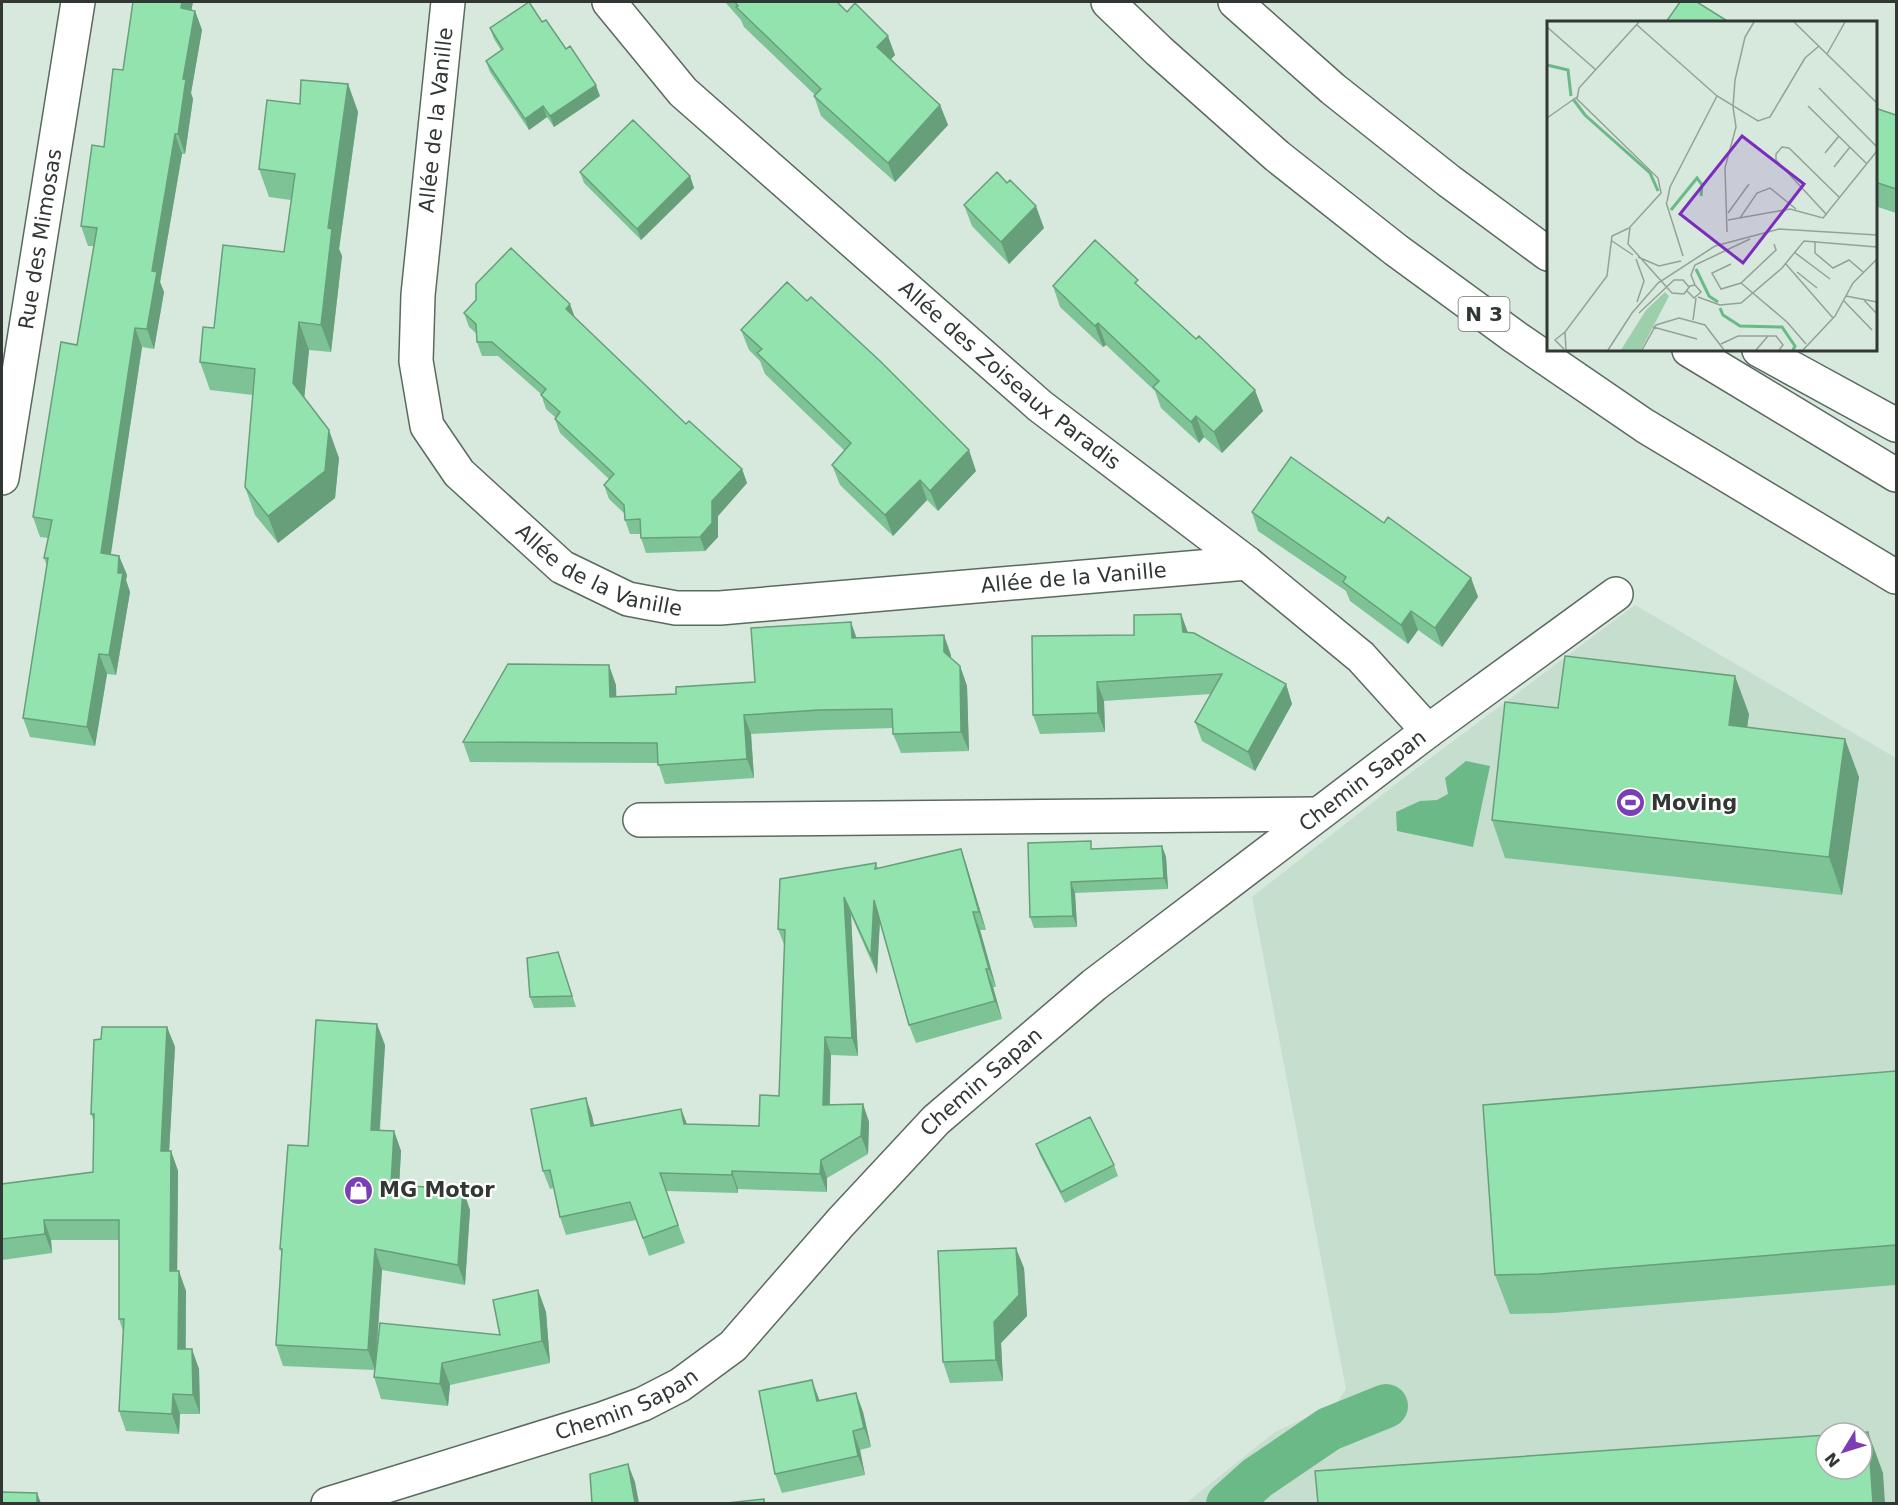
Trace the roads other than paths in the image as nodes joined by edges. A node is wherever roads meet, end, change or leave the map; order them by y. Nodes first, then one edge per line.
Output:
1 (78, 2) edge
2 (448, 2) edge
3 (609, 2) edge
4 (1108, 2) edge
5 (1235, 2) edge
6 (1449, 181) junction
7 (1547, 234) edge
8 (1547, 253) edge
9 (1691, 351) edge
10 (1761, 351) edge
11 (1896, 425) edge
12 (1896, 475) edge
13 (2, 478) edge
14 (1247, 563) junction
15 (1896, 577) edge
16 (1616, 594) dead end
17 (1428, 731) junction
18 (1317, 814) junction
19 (640, 820) dead end
20 (328, 1503) edge

1 - 13 main road, Rue des Mimosas
2 - 14 main road, Allée de la Vanille
3 - 14 main road, Allée des Zoiseaux Paradis
4 - 15 main road, N 3
5 - 6 main road
6 - 7 main road
6 - 8 main road
9 - 12 main road
10 - 11 main road
14 - 17 main road, Allée des Zoiseaux Paradis
16 - 17 main road, Chemin Sapan
17 - 18 main road, Chemin Sapan
18 - 19 main road
18 - 20 main road, Chemin Sapan

